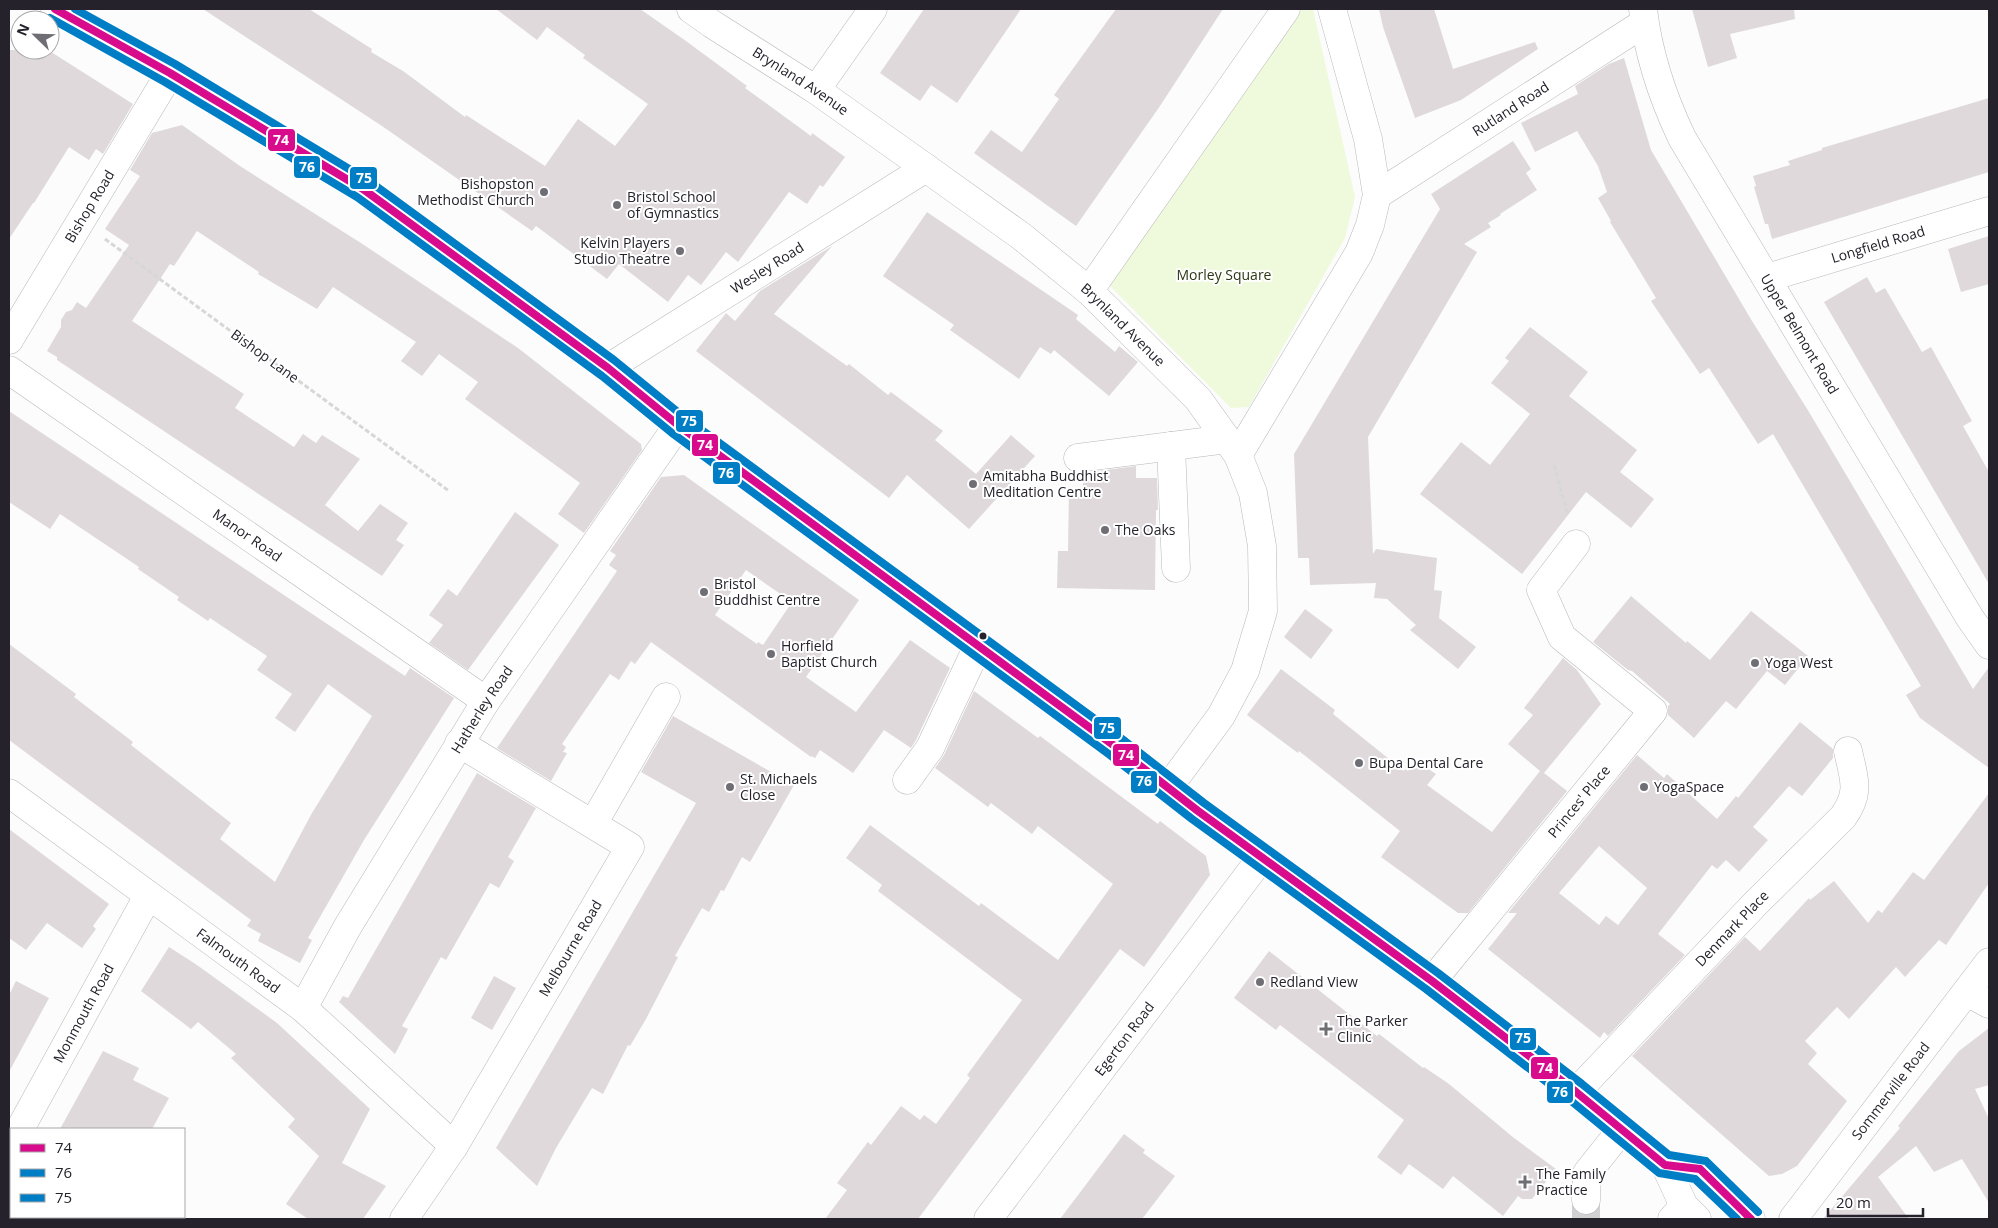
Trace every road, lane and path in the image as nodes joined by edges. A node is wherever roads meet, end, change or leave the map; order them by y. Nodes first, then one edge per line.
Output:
1 (55, 9) edge
2 (691, 9) edge
3 (873, 9) edge
4 (1286, 9) edge
5 (1332, 9) edge
6 (1644, 16) edge
7 (170, 73) junction
8 (816, 90) junction
9 (926, 168) junction
10 (1377, 195) junction
11 (1989, 211) edge
12 (81, 221) junction
13 (1767, 278) junction
14 (1089, 291) junction
15 (9, 340) edge
16 (608, 368) junction
17 (9, 370) edge
18 (678, 425) junction
19 (1171, 446) junction
20 (1233, 447) junction
21 (1078, 458) dead end
22 (1554, 465) dead end
23 (449, 491) dead end
24 (1576, 544) joint
25 (1176, 568) dead end
26 (978, 646) junction
27 (1989, 646) edge
28 (666, 697) dead end
29 (486, 701) junction
30 (459, 743) junction
31 (1848, 751) dead end
32 (907, 780) dead end
33 (1168, 788) junction
34 (9, 793) edge
35 (592, 824) junction
36 (1262, 857) junction
37 (148, 896) junction
38 (1989, 962) edge
39 (1432, 981) junction
40 (1978, 998) edge
41 (303, 1008) junction
42 (1576, 1092) junction
43 (21, 1128) edge
44 (1622, 1129) junction
45 (454, 1146) junction
46 (1665, 1165) junction
47 (1586, 1200) tunnel mouth
48 (1684, 1215) edge
49 (404, 1219) edge
50 (988, 1219) edge
51 (1751, 1219) edge
52 (1793, 1219) edge

1 - 7 street
2 - 8 street, Brynland Avenue
3 - 8 street
4 - 14 street
5 - 10 street
6 - 10 street, Rutland Road
6 - 13 street, Upper Belmont Road
7 - 12 street, Bishop Road
7 - 16 street
8 - 9 street, Brynland Avenue
9 - 14 street, Brynland Avenue
9 - 16 street, Wesley Road
10 - 20 street
11 - 13 street, Longfield Road
12 - 15 street, Bishop Road
12 - 23 path, Bishop Lane
13 - 27 street, Upper Belmont Road
14 - 20 street, Brynland Avenue
16 - 18 street
17 - 29 street, Manor Road
18 - 26 street
18 - 29 street, Hatherley Road
19 - 20 street
19 - 21 street
19 - 25 street
20 - 33 street, Brynland Avenue
22 - 24 path
24 - 39 street, Princes' Place
26 - 32 street
26 - 33 street
28 - 35 street
29 - 30 street, Hatherley Road
30 - 35 street, Melbourne Road
30 - 41 street, Hatherley Road
31 - 42 street, Denmark Place
33 - 36 street
34 - 37 street, Falmouth Road
35 - 45 street, Melbourne Road
36 - 39 street
36 - 50 street, Egerton Road
37 - 41 street, Falmouth Road
37 - 43 street, Monmouth Road
38 - 40 street, Sommerville Road
39 - 42 street
40 - 52 street, Sommerville Road
41 - 45 street, Falmouth Road
42 - 44 street
44 - 46 street
44 - 47 street
45 - 49 street, Melbourne Road
46 - 48 street
46 - 51 street

